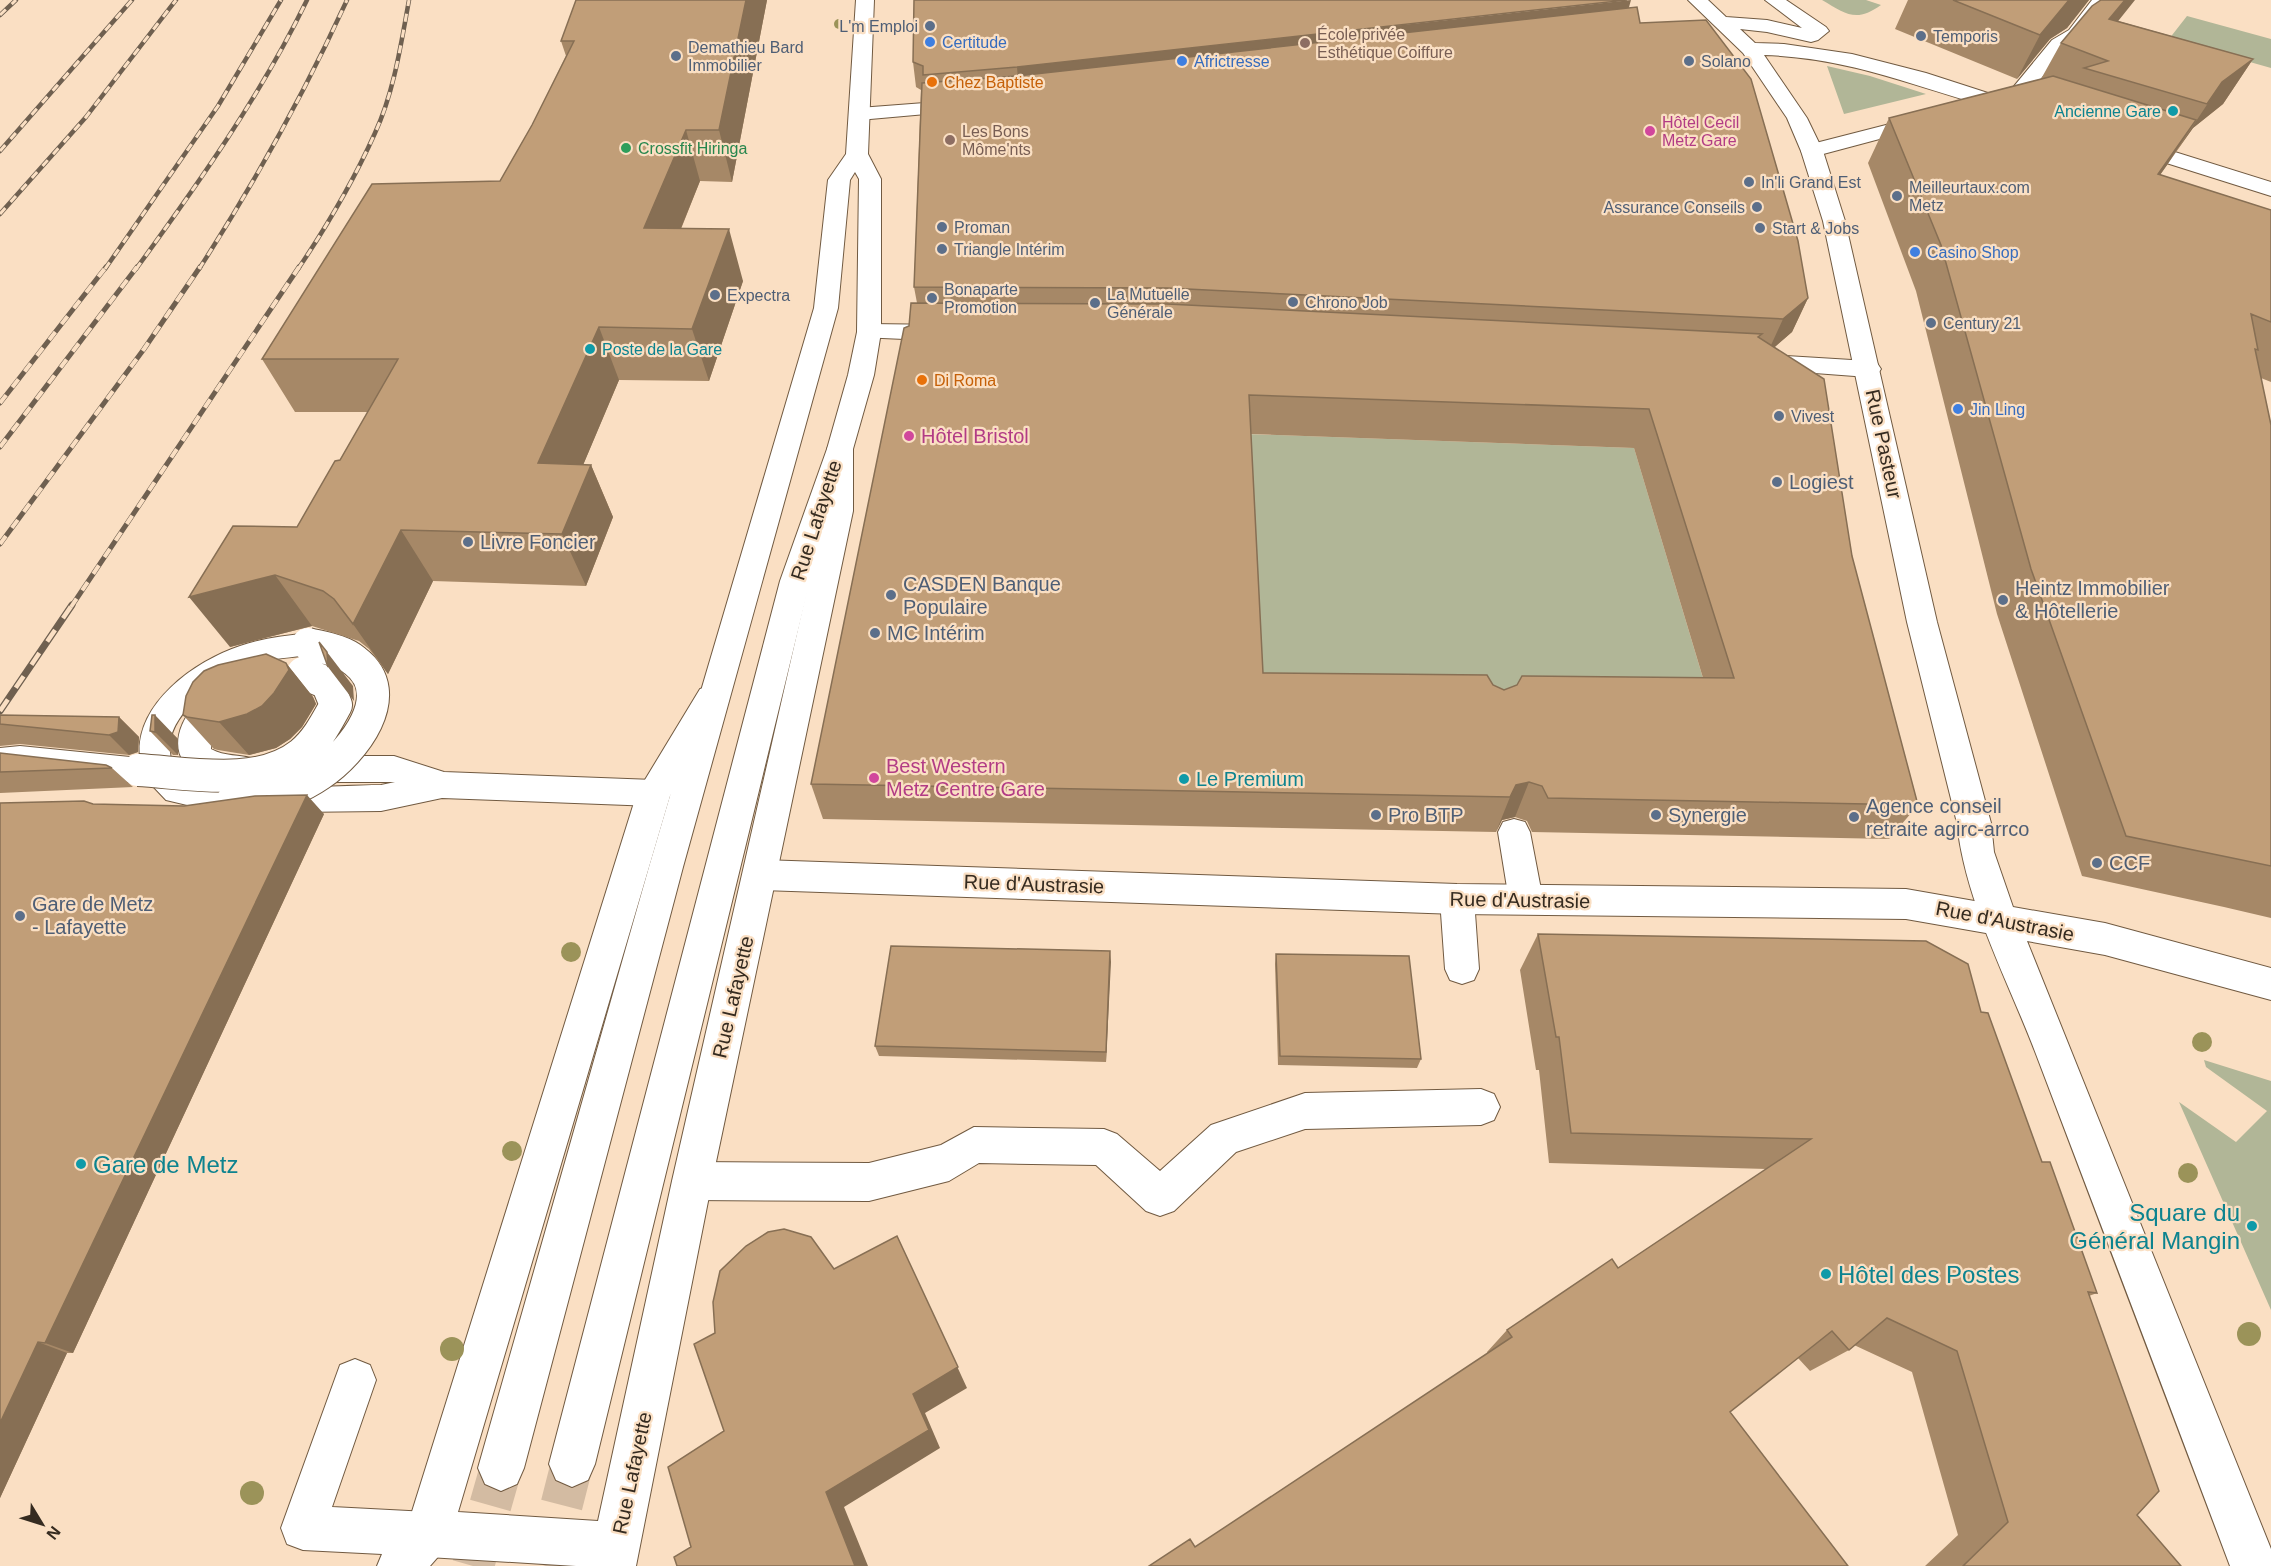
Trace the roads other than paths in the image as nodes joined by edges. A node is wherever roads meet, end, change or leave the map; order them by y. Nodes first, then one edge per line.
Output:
1 (865, 0) edge
2 (1697, 0) edge
3 (1774, 0) edge
4 (2101, 0) edge
5 (1720, 22) junction
6 (1695, 23) edge
7 (1835, 42) junction
8 (1750, 49) junction
9 (1899, 71) junction
10 (987, 104) edge
11 (2002, 104) junction
12 (1965, 111) edge
13 (859, 114) junction
14 (2037, 115) edge
15 (1943, 116) edge
16 (2115, 140) edge
17 (1812, 151) junction
18 (857, 153) junction
19 (2271, 189) edge
20 (826, 308) junction
21 (869, 332) junction
22 (968, 333) edge
23 (1736, 361) edge
24 (1868, 369) junction
25 (840, 449) junction
26 (718, 684) junction
27 (0, 760) edge
28 (442, 785) junction
29 (654, 793) junction
30 (148, 805) edge
31 (1514, 832) edge
32 (760, 875) junction
33 (1457, 899) junction
34 (1526, 900) junction
35 (2003, 921) junction
36 (1462, 969) dead end
37 (2271, 984) edge
38 (1481, 1107) dead end
39 (692, 1181) junction
40 (355, 1380) dead end
41 (572, 1464) tunnel mouth
42 (501, 1468) tunnel mouth
43 (419, 1555) edge
44 (614, 1555) edge
45 (2254, 1566) edge

1 - 13 street, Rue Lafayette
2 - 5 street, Rue Pasteur
3 - 7 street
4 - 11 lane
5 - 6 street
5 - 7 street
5 - 8 street, Rue Pasteur
7 - 9 street
8 - 9 street
8 - 17 street, Rue Pasteur
9 - 11 street
10 - 13 street
11 - 12 street
11 - 14 street
13 - 18 street, Rue Lafayette
15 - 17 street
16 - 19 street
17 - 24 street, Rue Pasteur
18 - 20 street
18 - 21 street, Rue Lafayette
20 - 21 street
20 - 26 street
21 - 22 street
21 - 25 street, Rue Lafayette
23 - 24 street
24 - 35 street, Rue Pasteur
25 - 32 street, Rue Lafayette
25 - 41 street, Rue Lafayette
26 - 29 street
26 - 42 street
27 - 28 lane, bridge
28 - 29 lane
28 - 30 lane, bridge
29 - 43 street
31 - 34 lane
32 - 33 street, Rue d'Austrasie
32 - 39 street, Rue Lafayette
33 - 34 street, Rue d'Austrasie
33 - 36 lane
34 - 35 street, Rue d'Austrasie
35 - 37 street, Rue d'Austrasie
35 - 45 street
38 - 39 lane
39 - 44 street, Rue Lafayette
40 - 43 lane
43 - 44 street

